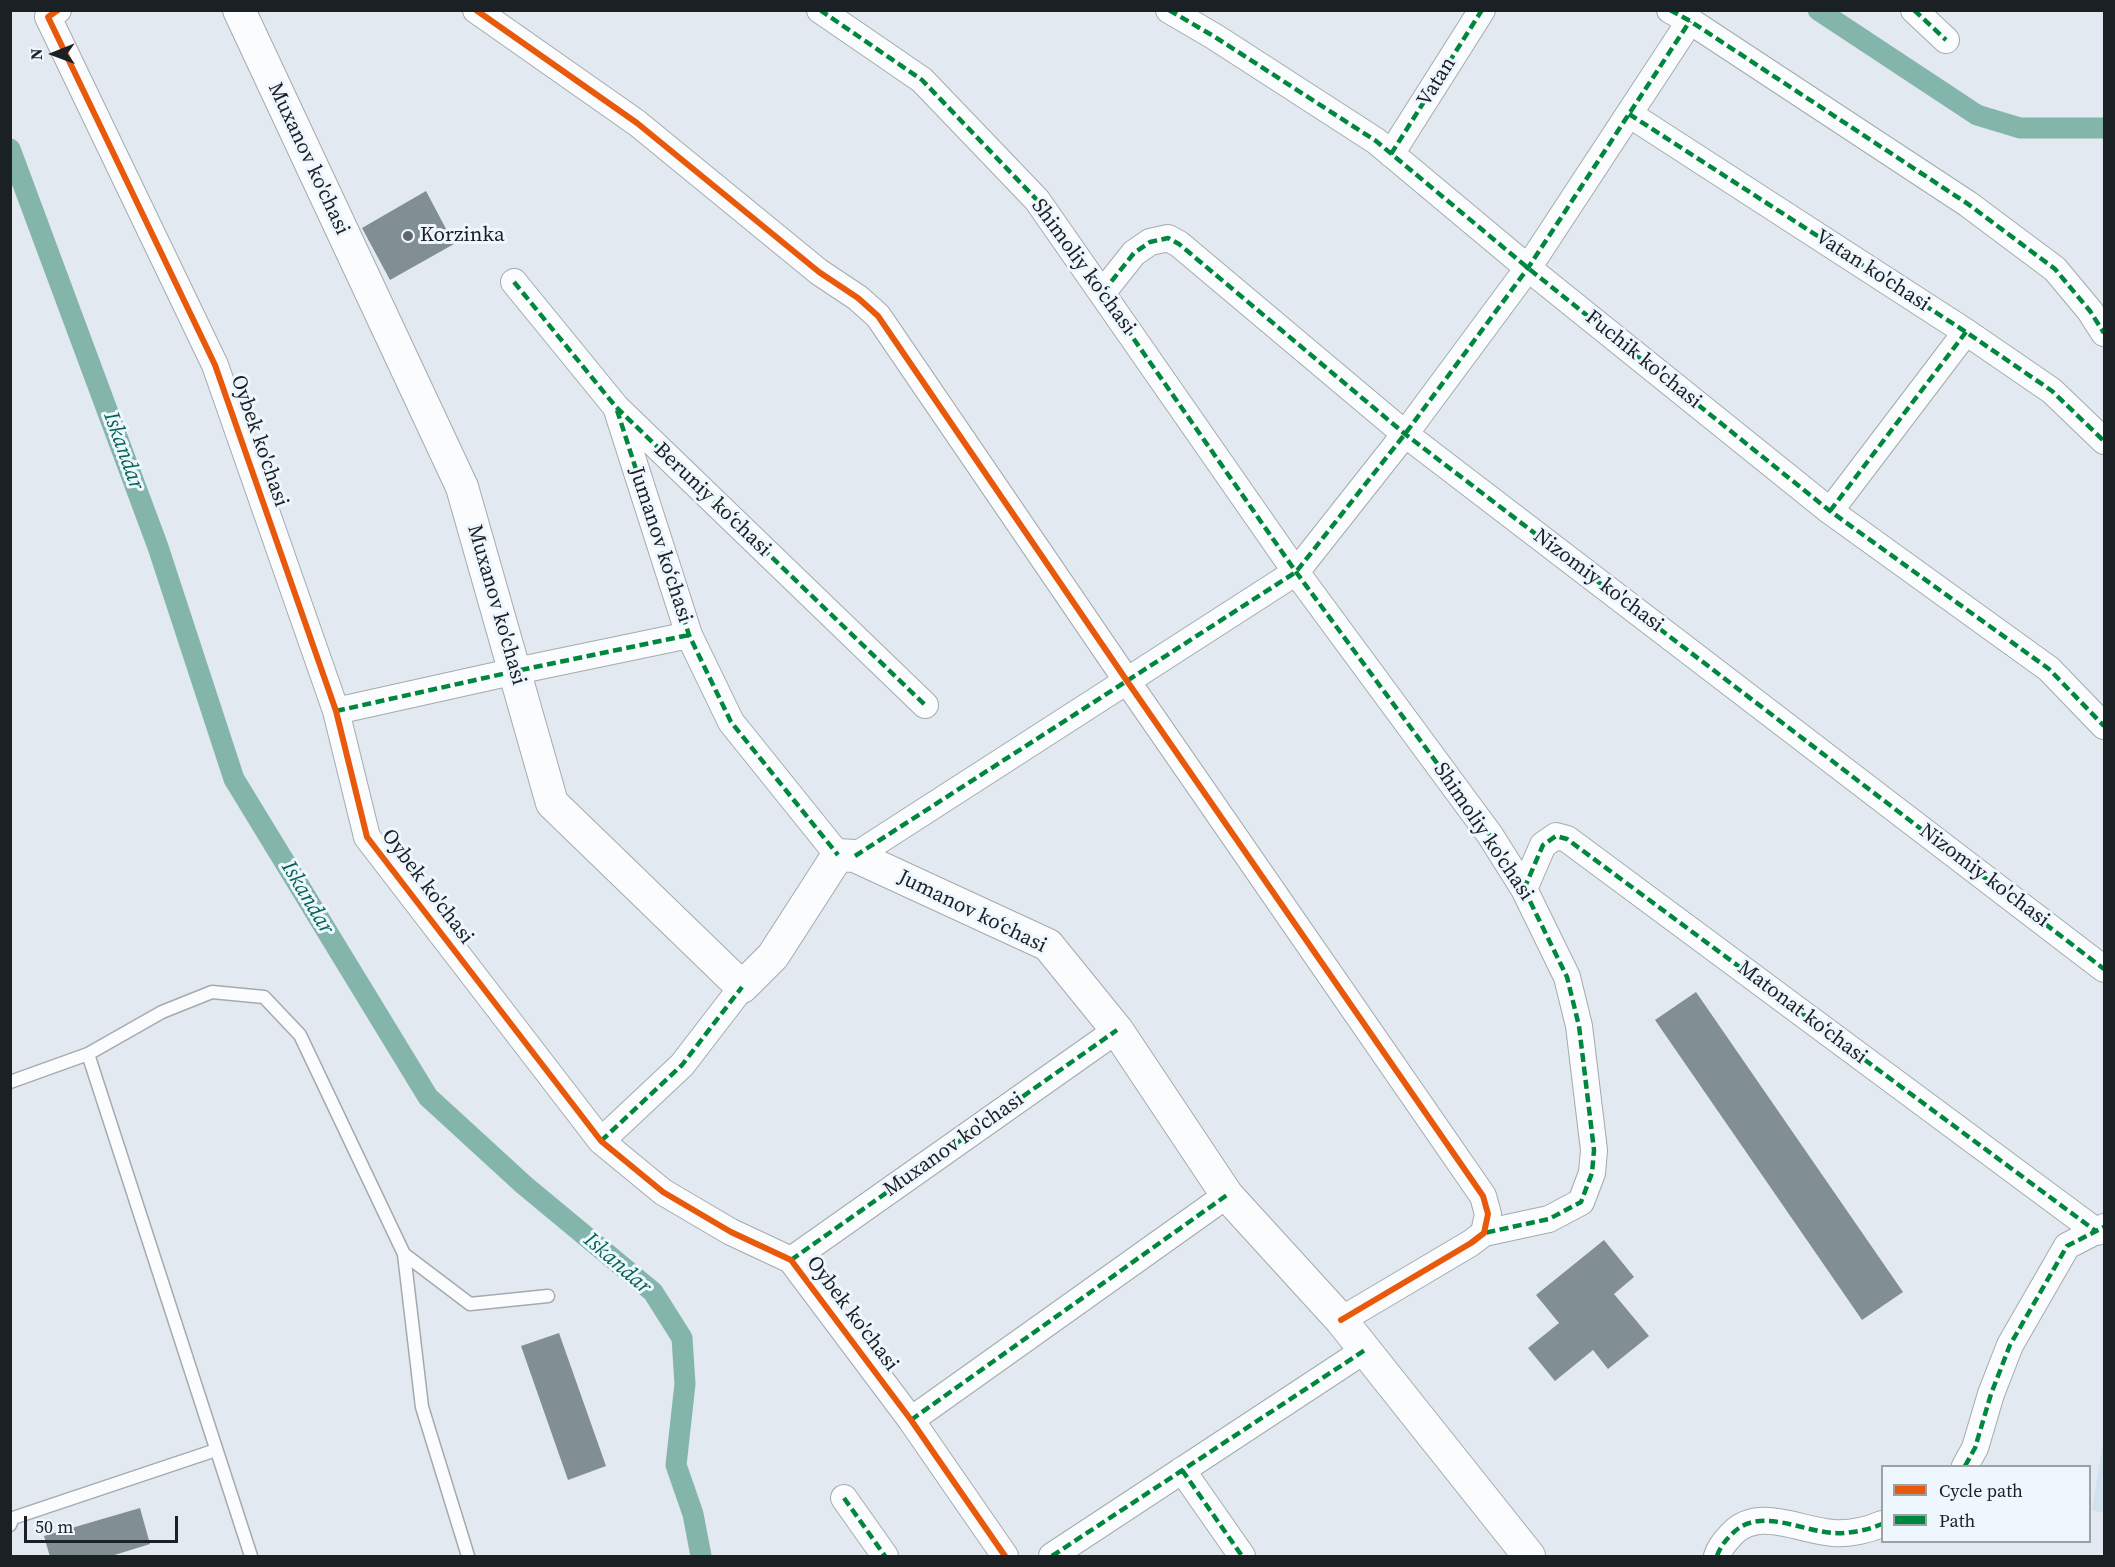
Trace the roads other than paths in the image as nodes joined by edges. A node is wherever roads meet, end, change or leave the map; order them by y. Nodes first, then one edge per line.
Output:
1 (58, 10) edge
2 (238, 10) edge
3 (476, 10) edge
4 (820, 10) edge
5 (1169, 10) edge
6 (1482, 10) edge
7 (1914, 10) edge
8 (1680, 16) edge
9 (1946, 40) dead end
10 (1629, 114) junction
11 (1391, 154) junction
12 (1528, 268) junction
13 (514, 282) dead end
14 (1103, 292) junction
15 (1966, 332) junction
16 (2104, 333) edge
17 (616, 407) junction
18 (1405, 434) junction
19 (2104, 441) edge
20 (1830, 511) junction
21 (1296, 572) junction
22 (689, 635) junction
23 (516, 671) junction
24 (1127, 681) junction
25 (925, 705) dead end
26 (336, 711) junction
27 (2104, 726) edge
28 (847, 855) junction
29 (1524, 889) junction
30 (2104, 969) edge
31 (742, 987) junction
32 (1117, 1029) junction
33 (88, 1054) junction
34 (10, 1082) edge
35 (601, 1141) junction
36 (1227, 1195) junction
37 (2101, 1230) edge
38 (1484, 1233) junction
39 (404, 1254) junction
40 (791, 1260) junction
41 (548, 1296) dead end
42 (1341, 1320) junction
43 (1365, 1350) junction
44 (911, 1420) junction
45 (216, 1450) junction
46 (1966, 1465) edge
47 (1182, 1470) junction
48 (844, 1498) dead end
49 (1881, 1524) edge
50 (10, 1525) edge
51 (251, 1557) edge
52 (468, 1557) edge
53 (885, 1557) edge
54 (1005, 1557) edge
55 (1052, 1557) edge
56 (1242, 1557) edge
57 (1529, 1557) edge
58 (1717, 1557) edge

1 - 26 street, Oybek ko'chasi
2 - 23 street, Muxanov ko'chasi
3 - 24 street
4 - 14 street, Shimoliy ko‘chasi
5 - 11 street, Fuchik ko'chasi
6 - 11 street, Vatan
7 - 9 street
8 - 10 street
8 - 16 street
10 - 12 street
10 - 15 street, Vatan ko'chasi
11 - 12 street, Fuchik ko'chasi
12 - 18 street
12 - 20 street, Fuchik ko'chasi
13 - 17 street, Beruniy ko‘chasi
14 - 18 street, Nizomiy ko'chasi
14 - 21 street, Shimoliy ko‘chasi
15 - 19 street, Vatan ko'chasi
15 - 20 street
17 - 22 street, Jumanov ko‘chasi
17 - 25 street, Beruniy ko‘chasi
18 - 21 street
18 - 30 street, Nizomiy ko'chasi
20 - 27 street, Fuchik ko'chasi
21 - 24 street
21 - 29 street, Shimoliy ko'chasi
22 - 23 street
22 - 28 street, Jumanov ko‘chasi
23 - 26 street
23 - 31 street, Muxanov ko'chasi
24 - 28 street
24 - 38 street
26 - 35 street, Oybek ko'chasi
28 - 31 street
28 - 32 street, Jumanov ko‘chasi
29 - 37 street, Matonat ko‘chasi
29 - 38 street, Shimoliy ko'chasi
31 - 35 street
32 - 36 street, Jumanov ko‘chasi
32 - 40 street, Muxanov ko'chasi
33 - 34 lane
33 - 39 lane
33 - 45 lane
35 - 40 street, Oybek ko'chasi
36 - 42 street, Jumanov ko‘chasi
36 - 44 street
37 - 46 street
38 - 42 street
39 - 41 lane
39 - 52 lane
40 - 44 street, Oybek ko'chasi
42 - 43 street, Jumanov ko‘chasi
43 - 47 street
43 - 57 street, Jumanov ko‘chasi
44 - 54 street, Oybek ko'chasi
45 - 50 lane
45 - 51 lane
47 - 55 street
47 - 56 street
48 - 53 street
49 - 58 street

